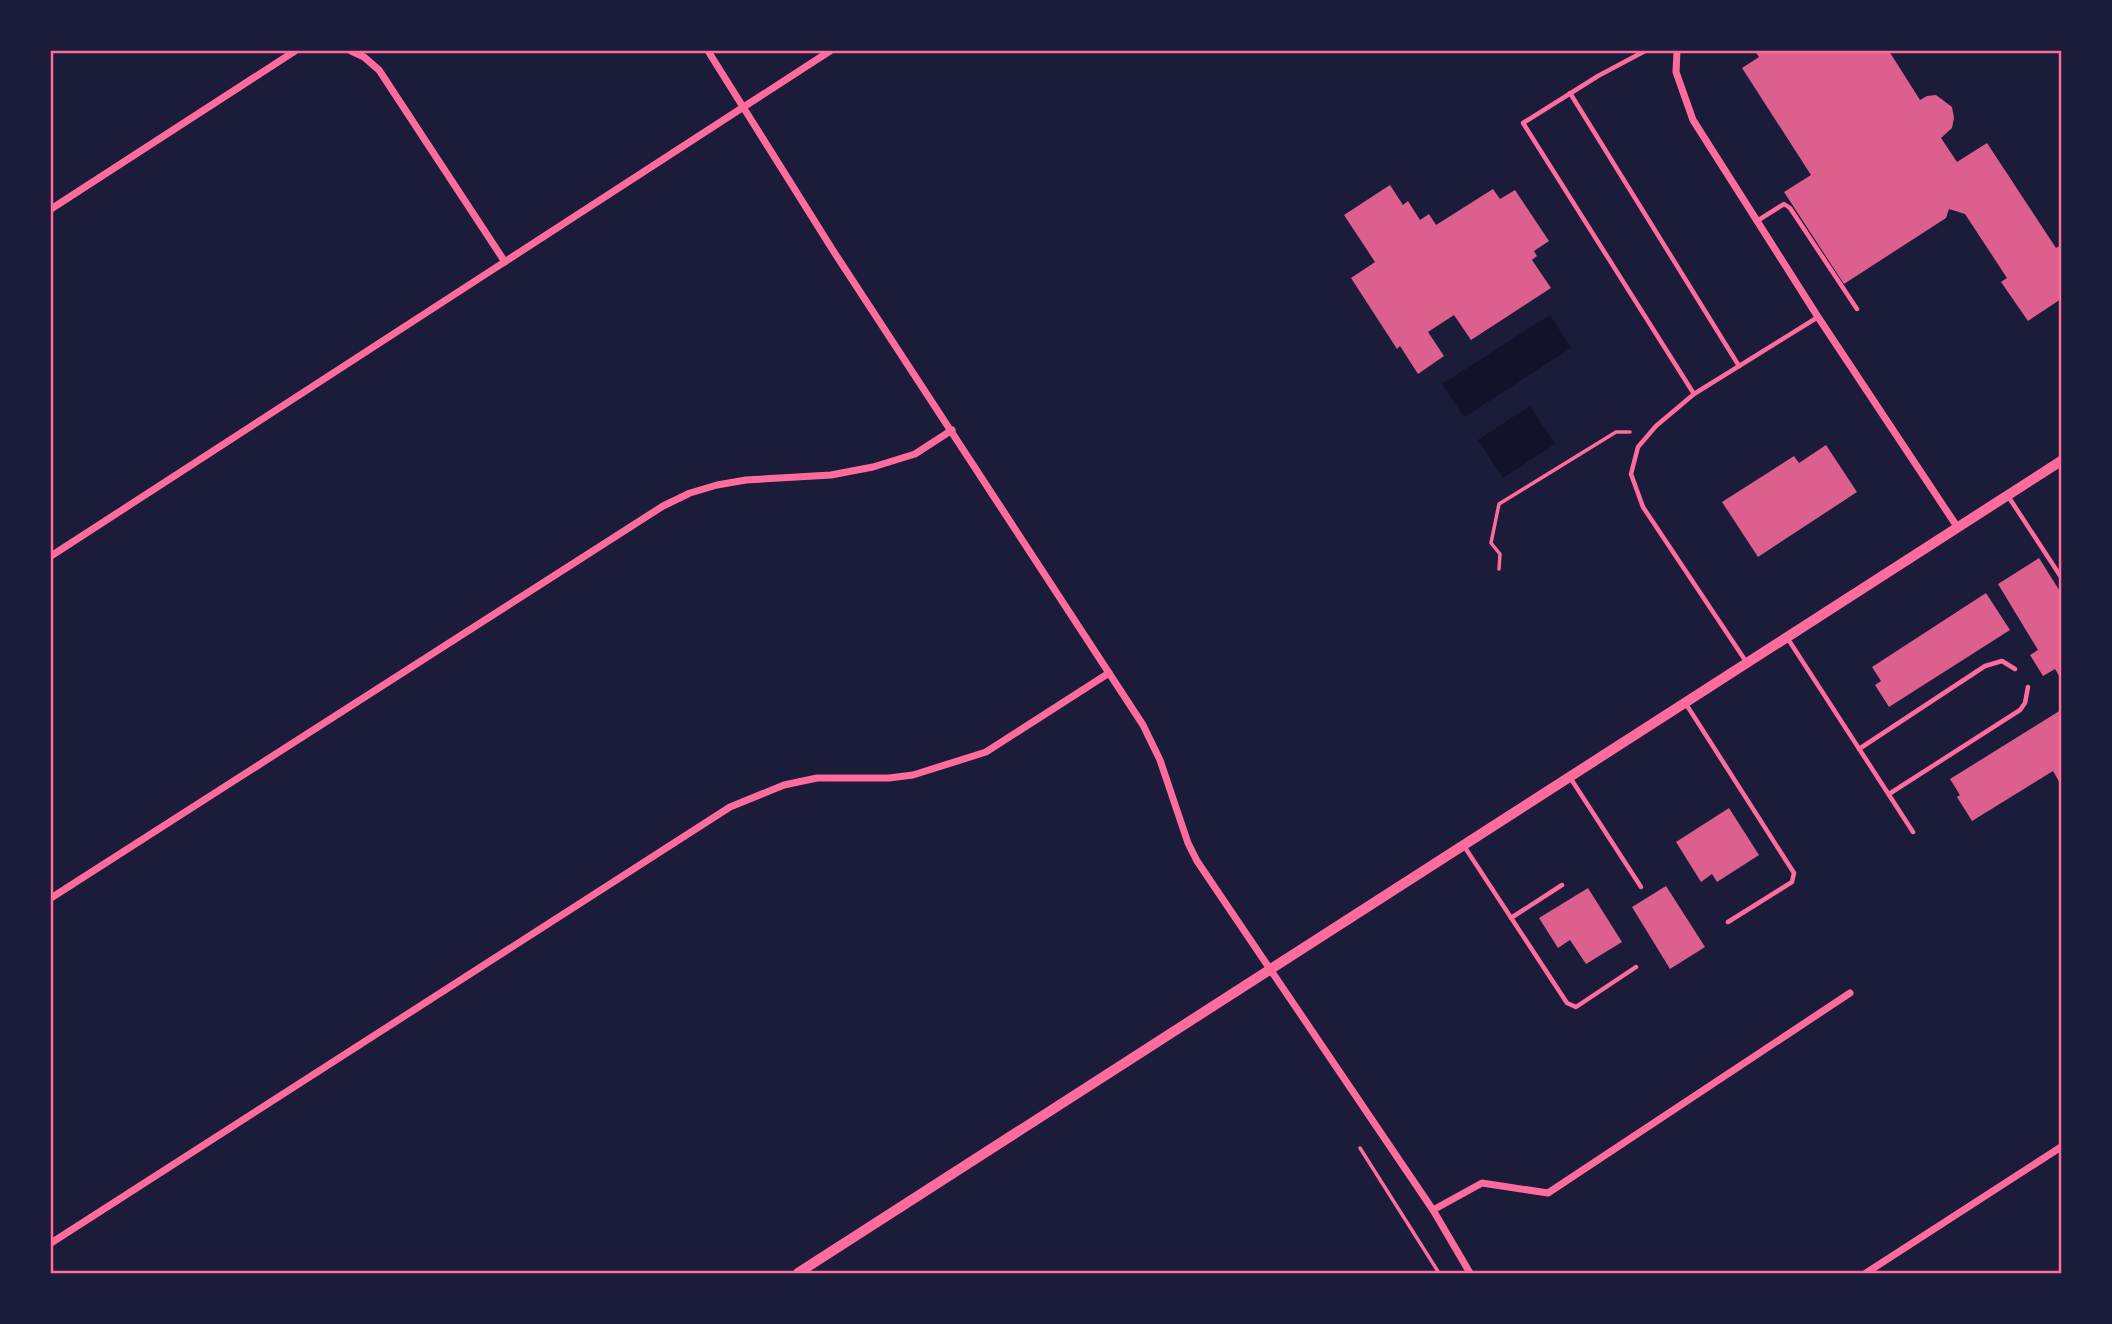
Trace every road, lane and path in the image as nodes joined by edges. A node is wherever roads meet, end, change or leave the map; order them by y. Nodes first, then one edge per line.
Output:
1 (295, 51) edge
2 (351, 51) edge
3 (708, 51) edge
4 (830, 51) edge
5 (1645, 51) edge
6 (1677, 51) edge
7 (1570, 93) junction
8 (743, 107) junction
9 (51, 209) edge
10 (1756, 221) junction
11 (505, 262) junction
12 (1857, 309) dead end
13 (1818, 317) junction
14 (1739, 366) junction
15 (1694, 394) junction
16 (952, 430) junction
17 (1630, 432) dead end
18 (2061, 462) edge
19 (2008, 495) junction
20 (1958, 528) junction
21 (51, 556) edge
22 (1499, 569) dead end
23 (2061, 577) edge
24 (1787, 638) junction
25 (1748, 663) junction
26 (2015, 669) dead end
27 (1109, 673) junction
28 (2028, 687) dead end
29 (1685, 704) junction
30 (1859, 749) junction
31 (1570, 778) junction
32 (1889, 794) junction
33 (1913, 831) dead end
34 (1464, 846) junction
35 (1562, 885) dead end
36 (1641, 887) dead end
37 (51, 898) edge
38 (1511, 919) junction
39 (1728, 922) dead end
40 (1636, 967) dead end
41 (1271, 968) junction
42 (1850, 993) dead end
43 (2061, 1146) edge
44 (1360, 1148) dead end
45 (1433, 1210) junction
46 (51, 1243) edge
47 (798, 1273) edge
48 (1439, 1273) edge
49 (1470, 1273) edge
50 (1867, 1273) edge

1 - 9 street
2 - 11 street
3 - 8 street
4 - 8 street
5 - 7 lane
6 - 10 street
7 - 14 lane
7 - 15 lane
8 - 11 street
8 - 16 street
10 - 12 lane
10 - 13 street
11 - 21 street
13 - 14 lane
13 - 20 street
14 - 15 lane
15 - 25 lane
16 - 27 street
16 - 37 street
17 - 22 path
18 - 19 street
19 - 20 street
19 - 23 lane
20 - 24 street
24 - 25 street
24 - 30 lane
25 - 29 street
26 - 30 lane
27 - 41 street
27 - 46 street
28 - 32 lane
29 - 31 street
29 - 39 lane
30 - 32 lane
31 - 34 street
31 - 36 lane
32 - 33 lane
34 - 38 lane
34 - 41 street
35 - 38 lane
38 - 40 lane
41 - 45 street
41 - 47 street
42 - 45 street
43 - 50 street
44 - 48 path
45 - 49 street

